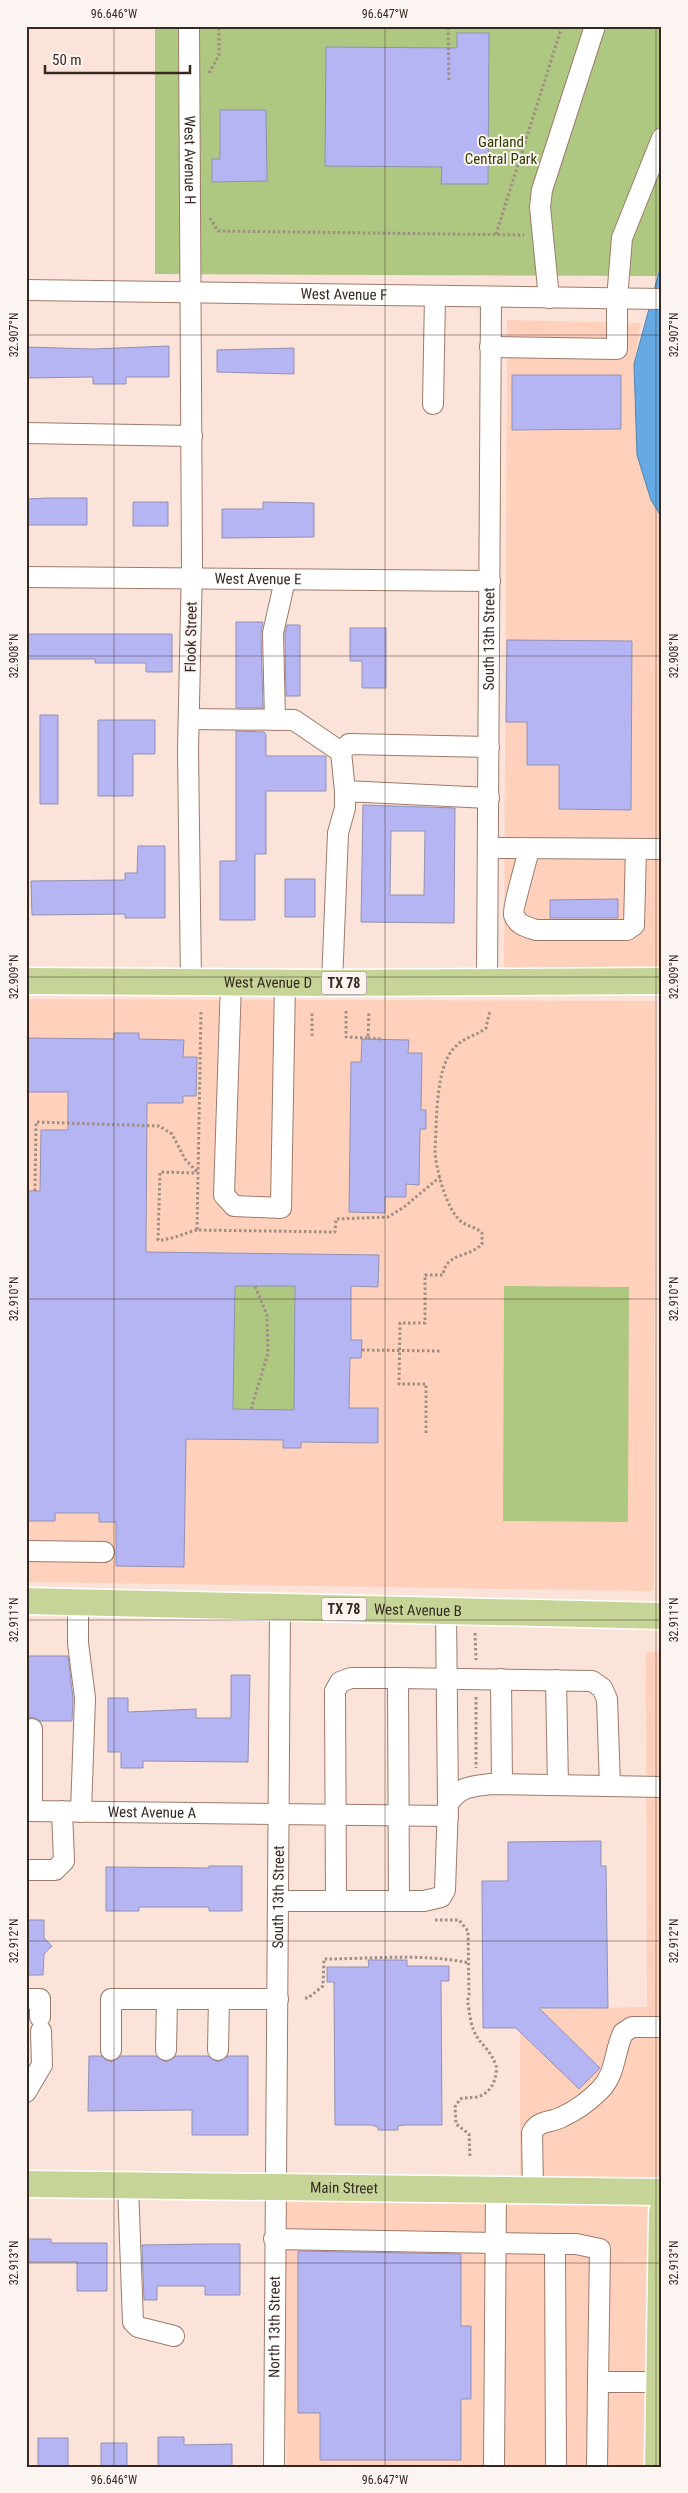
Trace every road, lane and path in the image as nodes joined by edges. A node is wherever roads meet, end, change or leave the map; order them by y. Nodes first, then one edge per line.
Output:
1 (189, 26) edge
2 (219, 26) edge
3 (514, 26) edge
4 (562, 26) edge
5 (595, 26) edge
6 (207, 77) dead end
7 (449, 80) dead end
8 (662, 138) edge
9 (205, 212) dead end
10 (496, 234) junction
11 (532, 235) dead end
12 (26, 290) edge
13 (190, 292) junction
14 (435, 296) junction
15 (491, 297) junction
16 (550, 298) junction
17 (617, 299) junction
18 (655, 299) edge
19 (490, 347) junction
20 (433, 404) dead end
21 (26, 433) edge
22 (192, 436) junction
23 (26, 577) edge
24 (192, 580) junction
25 (286, 580) junction
26 (490, 580) junction
27 (189, 719) junction
28 (275, 720) junction
29 (489, 747) junction
30 (341, 752) junction
31 (345, 791) junction
32 (489, 798) junction
33 (489, 848) junction
34 (529, 848) junction
35 (636, 849) junction
36 (662, 849) edge
37 (26, 981) edge
38 (662, 981) edge
39 (191, 982) junction
40 (231, 982) junction
41 (285, 982) junction
42 (487, 982) junction
43 (332, 983) junction
44 (490, 1010) dead end
45 (312, 1011) dead end
46 (346, 1011) dead end
47 (369, 1011) dead end
48 (312, 1036) dead end
49 (368, 1038) junction
50 (381, 1039) dead end
51 (35, 1191) dead end
52 (197, 1230) dead end
53 (255, 1286) dead end
54 (362, 1350) dead end
55 (400, 1351) junction
56 (440, 1351) dead end
57 (250, 1409) dead end
58 (426, 1433) dead end
59 (26, 1551) edge
60 (104, 1552) dead end
61 (26, 1601) edge
62 (78, 1602) junction
63 (280, 1607) junction
64 (446, 1611) junction
65 (662, 1616) edge
66 (475, 1631) dead end
67 (476, 1665) dead end
68 (398, 1678) junction
69 (446, 1678) junction
70 (501, 1679) junction
71 (556, 1680) junction
72 (476, 1693) dead end
73 (32, 1729) dead end
74 (476, 1771) dead end
75 (502, 1784) junction
76 (558, 1785) junction
77 (610, 1786) junction
78 (662, 1787) edge
79 (29, 1811) edge
80 (72, 1811) junction
81 (279, 1814) junction
82 (336, 1815) junction
83 (398, 1815) junction
84 (448, 1816) junction
85 (26, 1870) edge
86 (336, 1901) junction
87 (399, 1901) junction
88 (278, 1902) junction
89 (459, 1920) dead end
90 (469, 1962) junction
91 (305, 1998) dead end
92 (26, 1999) edge
93 (167, 1999) junction
94 (278, 1999) junction
95 (219, 2000) junction
96 (662, 2028) edge
97 (112, 2050) dead end
98 (166, 2050) dead end
99 (218, 2050) dead end
100 (26, 2092) edge
101 (470, 2158) dead end
102 (26, 2184) edge
103 (128, 2185) junction
104 (274, 2186) junction
105 (496, 2190) junction
106 (533, 2190) junction
107 (662, 2192) edge
108 (662, 2212) edge
109 (274, 2238) junction
110 (495, 2242) junction
111 (555, 2244) junction
112 (661, 2296) edge
113 (174, 2336) dead end
114 (598, 2382) junction
115 (660, 2382) junction
116 (274, 2467) edge
117 (494, 2467) edge
118 (556, 2467) edge
119 (597, 2467) edge
120 (658, 2467) edge

1 - 13 street, West Avenue H
2 - 6 path
3 - 7 path
4 - 10 path
5 - 16 street
8 - 17 street
9 - 10 path
10 - 11 path
12 - 13 street, West Avenue F
13 - 14 street, West Avenue F
13 - 22 street, Flook Street
14 - 15 street, West Avenue F
14 - 20 street
15 - 16 street, West Avenue F
15 - 19 street, South 13th Street
16 - 17 street, West Avenue F
17 - 18 street, West Avenue F
17 - 19 street
19 - 26 street, South 13th Street
21 - 22 street
22 - 24 street, Flook Street
23 - 24 street, West Avenue E
24 - 25 street, West Avenue E
24 - 27 street, Flook Street
25 - 26 street, West Avenue E
25 - 28 street
26 - 29 street, South 13th Street
27 - 28 street
27 - 39 street, Flook Street
28 - 30 street
29 - 30 street
29 - 32 street, South 13th Street
30 - 31 street
31 - 32 street
31 - 43 street
32 - 33 street, South 13th Street
33 - 34 street
33 - 42 street, South 13th Street
34 - 35 street
34 - 35 street
35 - 36 street
37 - 39 main road, West Avenue D / TX 78
38 - 42 main road, West Avenue D / TX 78
39 - 40 main road, West Avenue D / TX 78
40 - 41 main road, West Avenue D / TX 78
40 - 41 street
41 - 43 main road, West Avenue D / TX 78
42 - 43 main road, West Avenue D / TX 78
44 - 55 path
45 - 48 path
46 - 49 path
47 - 49 path
49 - 50 path
51 - 52 path
53 - 57 path
54 - 55 path
55 - 56 path
55 - 58 path
59 - 60 street
61 - 62 main road, West Avenue B / TX 78
62 - 63 main road, West Avenue B / TX 78
62 - 80 street
63 - 64 main road, West Avenue B / TX 78
63 - 81 street, South 13th Street
64 - 65 main road, West Avenue B / TX 78
64 - 69 street
66 - 67 path
68 - 69 street
68 - 82 street
68 - 83 street
69 - 70 street
69 - 84 street
70 - 71 street
70 - 75 street
71 - 76 street
71 - 77 street
72 - 74 path
73 - 79 street
75 - 76 street
75 - 84 street
76 - 77 street
77 - 78 street
79 - 80 street, West Avenue A
80 - 81 street, West Avenue A
80 - 85 street
81 - 82 street, West Avenue A
81 - 88 street, South 13th Street
82 - 83 street, West Avenue A
82 - 86 street
83 - 84 street, West Avenue A
83 - 87 street
84 - 87 street
86 - 87 street
86 - 88 street
88 - 94 street, South 13th Street
89 - 90 path
90 - 91 path
90 - 101 path
92 - 100 street
93 - 95 street
93 - 97 street
93 - 98 street
94 - 95 street
94 - 104 street, South 13th Street
95 - 99 street
96 - 106 street
102 - 103 main road, Main Street
103 - 104 main road, Main Street
103 - 113 street
104 - 105 main road, Main Street
104 - 109 street, North 13th Street
105 - 106 main road, Main Street
105 - 110 street
106 - 107 main road, Main Street
108 - 112 main road
109 - 110 street
109 - 116 street, North 13th Street
110 - 111 street
110 - 117 street
111 - 114 street
111 - 118 street
112 - 115 main road
114 - 115 street
114 - 119 street
115 - 120 main road

